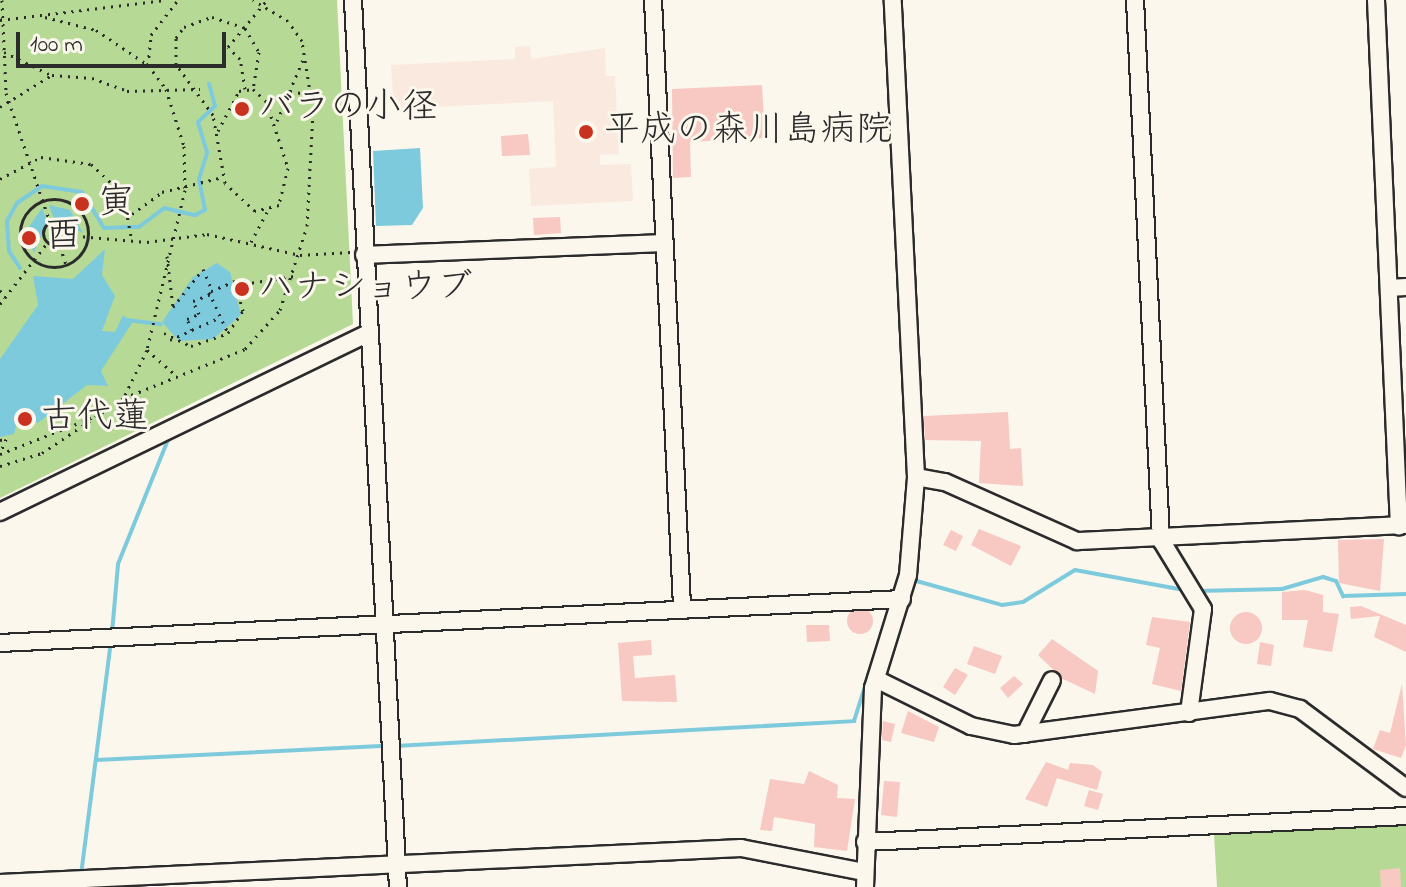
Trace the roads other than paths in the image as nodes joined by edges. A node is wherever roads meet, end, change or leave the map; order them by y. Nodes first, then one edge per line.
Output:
1 (353, 0) edge
2 (653, 0) edge
3 (893, 0) edge
4 (1135, 0) edge
5 (1376, 0) edge
6 (663, 243) junction
7 (358, 254) junction
8 (1398, 287) edge
9 (367, 334) junction
10 (916, 477) junction
11 (0, 512) edge
12 (1402, 526) edge
13 (1161, 540) junction
14 (902, 599) junction
15 (682, 605) junction
16 (383, 624) junction
17 (0, 643) edge
18 (876, 679) junction
19 (1052, 680) dead end
20 (1189, 713) junction
21 (1025, 734) junction
22 (1406, 788) edge
23 (1406, 816) edge
24 (865, 842) junction
25 (397, 864) junction
26 (865, 879) edge
27 (0, 883) edge
28 (398, 887) edge

1 - 7 street
2 - 6 street
3 - 10 street
4 - 13 street
5 - 8 street
6 - 7 street
6 - 15 street
7 - 9 street
8 - 12 street
9 - 11 street
9 - 16 street
10 - 13 street
10 - 14 street
12 - 13 street
13 - 20 street
14 - 15 street
14 - 18 street
15 - 16 street
16 - 17 street
16 - 25 street
18 - 21 street
18 - 24 street
19 - 21 street
20 - 21 street
20 - 22 street
23 - 24 street
24 - 26 street
25 - 26 street
25 - 27 street
25 - 28 street

